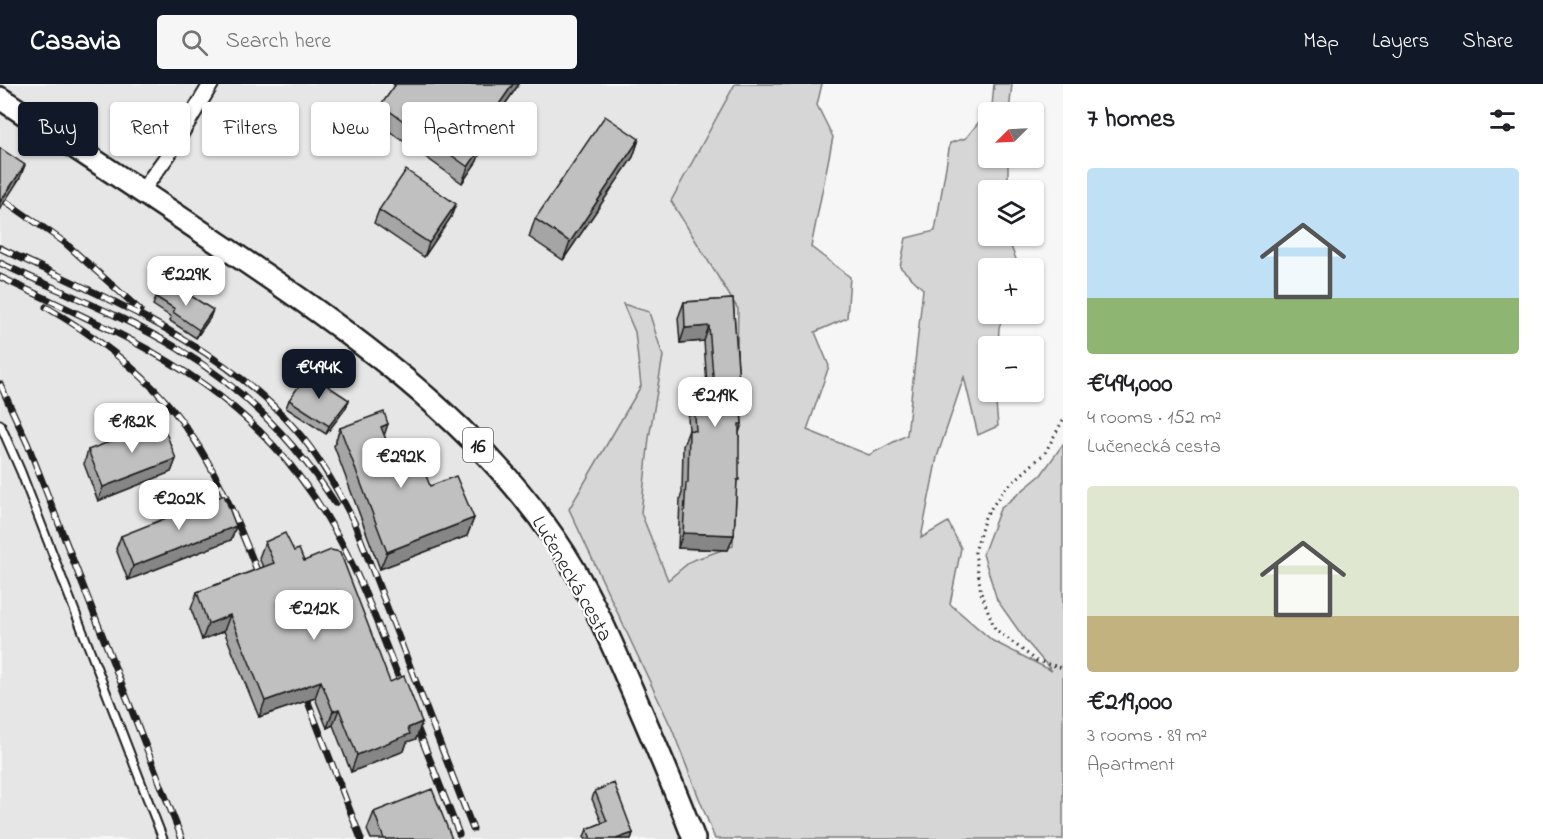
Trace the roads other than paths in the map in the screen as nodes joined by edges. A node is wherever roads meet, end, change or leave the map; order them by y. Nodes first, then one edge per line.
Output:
1 (211, 84) edge
2 (0, 98) edge
3 (142, 191) junction
4 (0, 424) edge
5 (163, 839) edge
6 (694, 839) edge

1 - 3 street
2 - 3 main road, Lučenecká cesta / 16
3 - 6 main road, Lučenecká cesta / 16
4 - 5 lane

